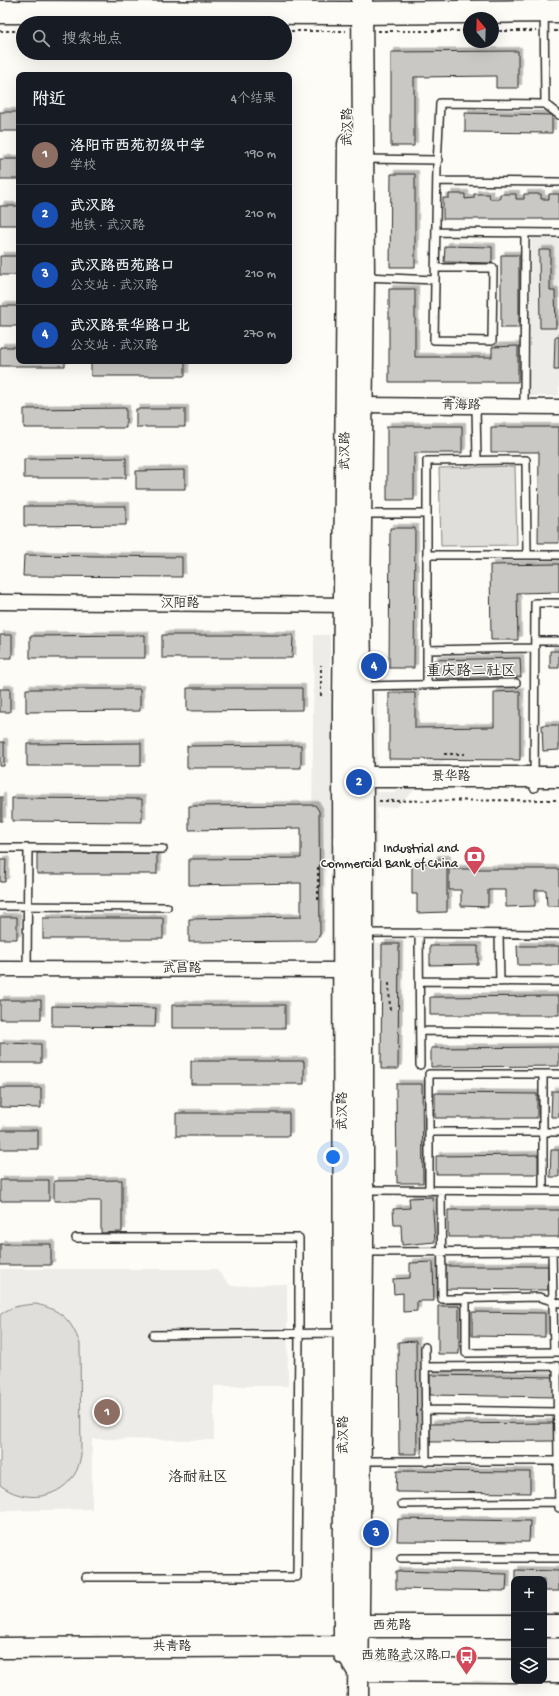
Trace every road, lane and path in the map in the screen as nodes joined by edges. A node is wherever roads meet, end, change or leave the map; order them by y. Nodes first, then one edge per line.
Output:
1 (355, 6) edge
2 (0, 12) edge
3 (548, 13) edge
4 (499, 29) edge
5 (0, 31) edge
6 (16, 31) edge
7 (559, 32) edge
8 (545, 104) junction
9 (559, 115) edge
10 (362, 159) junction
11 (438, 160) junction
12 (437, 181) junction
13 (559, 182) edge
14 (436, 232) junction
15 (559, 233) edge
16 (525, 234) junction
17 (435, 268) junction
18 (364, 277) junction
19 (435, 280) junction
20 (362, 405) junction
21 (476, 406) junction
22 (524, 407) junction
23 (559, 408) edge
24 (477, 461) junction
25 (361, 514) junction
26 (427, 514) junction
27 (427, 555) junction
28 (527, 555) junction
29 (559, 555) edge
30 (0, 602) edge
31 (559, 603) edge
32 (352, 605) junction
33 (559, 641) edge
34 (535, 645) junction
35 (427, 650) junction
36 (321, 665) dead end
37 (516, 684) dead end
38 (427, 685) junction
39 (361, 686) junction
40 (321, 696) dead end
41 (444, 754) dead end
42 (466, 754) dead end
43 (559, 777) edge
44 (534, 782) junction
45 (355, 787) junction
46 (559, 788) edge
47 (559, 800) edge
48 (0, 848) edge
49 (28, 848) junction
50 (163, 849) dead end
51 (318, 866) dead end
52 (318, 900) dead end
53 (0, 906) edge
54 (27, 906) junction
55 (168, 907) dead end
56 (363, 933) junction
57 (419, 933) junction
58 (499, 934) junction
59 (559, 934) edge
60 (0, 969) edge
61 (27, 969) junction
62 (344, 970) junction
63 (363, 970) junction
64 (420, 982) junction
65 (500, 982) junction
66 (559, 982) edge
67 (389, 983) dead end
68 (390, 1012) dead end
69 (420, 1030) junction
70 (559, 1032) edge
71 (420, 1066) dead end
72 (543, 1074) junction
73 (559, 1074) edge
74 (429, 1132) junction
75 (543, 1132) junction
76 (559, 1132) edge
77 (363, 1190) junction
78 (429, 1191) junction
79 (441, 1191) junction
80 (543, 1191) junction
81 (559, 1191) edge
82 (76, 1238) dead end
83 (555, 1251) edge
84 (363, 1252) junction
85 (442, 1252) junction
86 (466, 1298) junction
87 (556, 1302) edge
88 (353, 1333) junction
89 (299, 1334) junction
90 (153, 1335) dead end
91 (425, 1347) dead end
92 (556, 1352) edge
93 (425, 1367) junction
94 (425, 1410) junction
95 (558, 1412) junction
96 (360, 1461) junction
97 (558, 1461) junction
98 (426, 1462) junction
99 (559, 1495) edge
100 (559, 1502) edge
101 (402, 1504) dead end
102 (559, 1508) edge
103 (401, 1558) dead end
104 (559, 1558) edge
105 (86, 1577) dead end
106 (358, 1626) junction
107 (511, 1626) edge
108 (547, 1626) edge
109 (559, 1626) edge
110 (344, 1646) junction
111 (0, 1648) edge
112 (358, 1670) junction
113 (511, 1671) edge
114 (547, 1671) edge
115 (559, 1671) edge
116 (345, 1696) edge
117 (358, 1696) edge

1 - 2 main road
1 - 3 main road
1 - 10 main road, 武汉路
1 - 32 main road, 武汉路
3 - 4 path
3 - 7 path
3 - 8 lane
5 - 6 path
8 - 9 lane
8 - 11 lane
10 - 11 lane
10 - 18 main road, 武汉路
11 - 12 lane
12 - 13 lane
12 - 14 lane
14 - 16 lane
14 - 17 lane
15 - 16 lane
16 - 22 lane
17 - 19 lane
17 - 19 lane
18 - 19 lane
18 - 20 main road, 武汉路
20 - 21 street, 青海路
20 - 25 main road, 武汉路
21 - 22 street, 青海路
21 - 24 lane
22 - 23 street, 青海路
24 - 26 lane
24 - 28 lane
25 - 26 lane
25 - 32 main road, 武汉路
26 - 27 lane
27 - 28 lane
27 - 35 lane
28 - 29 lane
30 - 32 street, 汉阳路
31 - 34 lane
32 - 39 main road, 武汉路
32 - 45 main road, 武汉路
33 - 34 lane
34 - 35 lane
34 - 44 lane
35 - 38 lane
36 - 40 path
37 - 38 lane
38 - 39 lane
39 - 45 main road, 武汉路
41 - 42 path
43 - 44 main road, 景华路
44 - 45 main road, 景华路
44 - 46 main road, 景华路
45 - 47 path
45 - 56 main road, 武汉路
45 - 62 main road, 武汉路
48 - 49 lane
49 - 50 lane
49 - 54 lane
51 - 52 path
53 - 54 lane
54 - 55 lane
54 - 61 lane
56 - 57 lane
56 - 63 main road, 武汉路
57 - 58 lane
57 - 64 lane
58 - 59 lane
58 - 65 lane
60 - 61 street, 武昌路
61 - 62 street, 武昌路
62 - 63 street, 武昌路
62 - 88 main road, 武汉路
63 - 77 main road, 武汉路
64 - 65 lane
64 - 69 lane
65 - 66 lane
67 - 68 path
69 - 70 lane
69 - 71 lane
72 - 73 lane
72 - 74 lane
72 - 75 lane
74 - 75 lane
74 - 78 lane
75 - 76 lane
75 - 80 lane
77 - 78 lane
77 - 84 main road, 武汉路
78 - 79 lane
79 - 80 lane
79 - 85 lane
80 - 81 lane
82 - 89 lane
83 - 85 lane
83 - 87 lane
84 - 85 lane
84 - 88 main road, 武汉路
85 - 86 lane
86 - 87 lane
86 - 92 lane
87 - 92 lane
88 - 89 lane
88 - 96 main road, 武汉路
88 - 110 main road, 武汉路
89 - 90 lane
89 - 105 lane
91 - 93 lane
93 - 94 lane
93 - 95 lane
94 - 95 lane
94 - 98 lane
95 - 97 lane
96 - 98 lane
96 - 106 main road, 武汉路
97 - 98 lane
97 - 99 lane
99 - 100 lane
100 - 101 lane
100 - 102 lane
103 - 104 lane
106 - 107 main road, 西苑路
106 - 110 main road, 西苑路
106 - 112 main road, 武汉路
108 - 109 main road
110 - 111 main road, 共青路
110 - 112 main road
110 - 116 main road, 武汉路
112 - 113 main road
112 - 117 main road, 武汉路
114 - 115 main road

